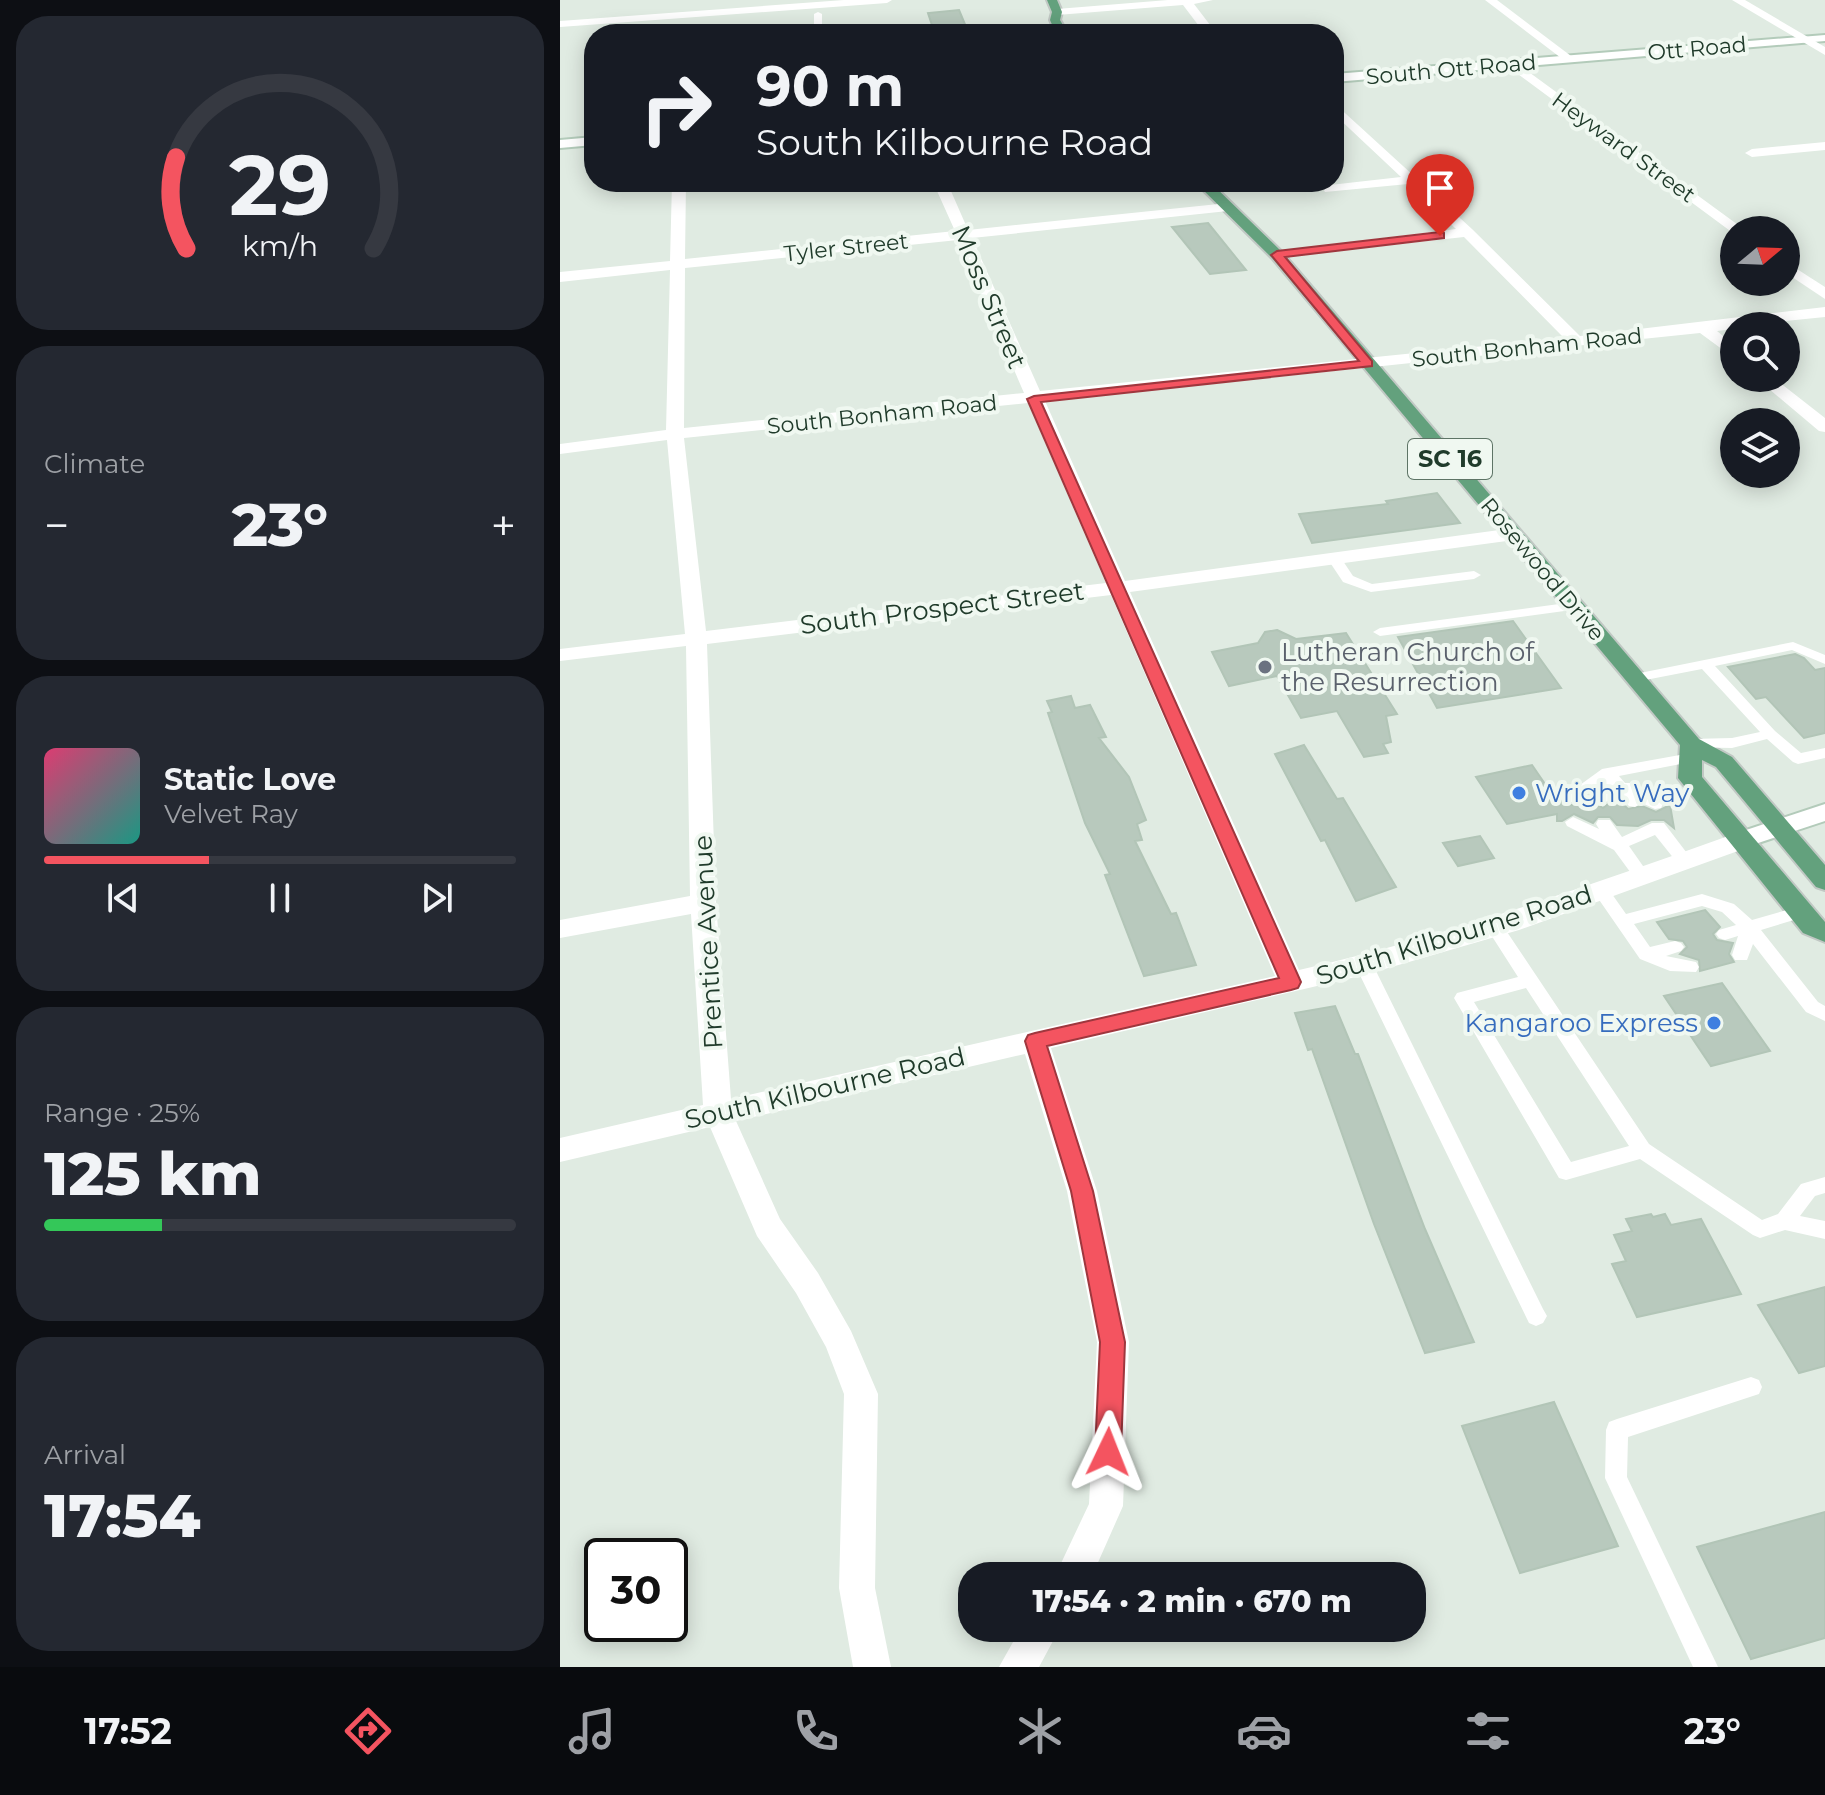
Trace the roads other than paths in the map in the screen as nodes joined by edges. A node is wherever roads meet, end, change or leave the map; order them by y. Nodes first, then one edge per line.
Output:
1 (887, 0) edge
2 (1052, 0) edge
3 (1208, 0) edge
4 (1490, 0) edge
5 (1737, 0) edge
6 (1186, 1) edge
7 (1057, 12) junction
8 (818, 14) dead end
9 (560, 24) edge
10 (818, 24) edge
11 (1057, 24) edge
12 (1073, 24) dead end
13 (1203, 24) edge
14 (1825, 38) edge
15 (1803, 39) junction
16 (1825, 52) edge
17 (1569, 59) junction
18 (1511, 64) junction
19 (1344, 77) edge
20 (1344, 116) edge
21 (584, 142) edge
22 (560, 144) edge
23 (1825, 146) edge
24 (1752, 153) dead end
25 (1411, 180) junction
26 (1344, 187) edge
27 (679, 192) edge
28 (944, 192) edge
29 (1212, 192) edge
30 (1228, 207) junction
31 (1720, 217) edge
32 (1467, 232) junction
33 (961, 234) junction
34 (1277, 255) junction
35 (676, 265) junction
36 (1800, 276) edge
37 (560, 277) edge
38 (1825, 294) edge
39 (1825, 312) edge
40 (1703, 328) junction
41 (1576, 341) junction
42 (1720, 342) edge
43 (1368, 364) junction
44 (1781, 392) edge
45 (1034, 399) junction
46 (1825, 427) edge
47 (675, 434) junction
48 (560, 449) edge
49 (1514, 534) junction
50 (1334, 558) junction
51 (1474, 575) dead end
52 (1117, 588) junction
53 (1574, 606) junction
54 (1380, 632) dead end
55 (696, 637) junction
56 (560, 655) edge
57 (1825, 660) edge
58 (1705, 664) junction
59 (1635, 678) junction
60 (1770, 734) junction
61 (1691, 751) junction
62 (1825, 753) edge
63 (1607, 773) junction
64 (1570, 798) dead end
65 (1601, 800) dead end
66 (1635, 802) dead end
67 (1655, 804) dead end
68 (1825, 812) edge
69 (1573, 822) dead end
70 (1604, 824) dead end
71 (1639, 826) dead end
72 (1781, 826) junction
73 (1740, 841) junction
74 (1617, 845) junction
75 (1685, 861) junction
76 (1642, 876) junction
77 (1825, 881) edge
78 (1601, 891) junction
79 (703, 903) junction
80 (1801, 912) junction
81 (1623, 921) junction
82 (1495, 927) junction
83 (1749, 927) junction
84 (560, 929) edge
85 (1825, 933) edge
86 (1725, 934) dead end
87 (1675, 947) dead end
88 (1646, 954) junction
89 (1741, 955) dead end
90 (1364, 965) junction
91 (1690, 967) dead end
92 (1530, 980) junction
93 (1291, 982) junction
94 (1825, 1014) edge
95 (1035, 1041) junction
96 (718, 1112) junction
97 (560, 1150) edge
98 (1642, 1150) junction
99 (1825, 1185) edge
100 (1785, 1221) junction
101 (1825, 1230) edge
102 (1536, 1316) dead end
103 (1751, 1387) dead end
104 (1080, 1562) edge
105 (1033, 1642) edge
106 (872, 1667) edge
107 (1018, 1667) edge
108 (1706, 1667) edge

1 - 9 street
2 - 7 main road
3 - 6 street
4 - 17 street, Heyward Street
5 - 15 street
6 - 7 street
6 - 13 street
7 - 11 main road
7 - 12 main road
8 - 10 lane
14 - 15 street, Ott Road
15 - 16 street
15 - 17 street, Ott Road
17 - 18 street, South Ott Road
18 - 19 street, South Ott Road
18 - 31 street, Heyward Street
20 - 25 street
21 - 22 street
23 - 24 street
25 - 26 street
25 - 32 street
27 - 35 street, Prentice Avenue
28 - 33 street, Moss Street
29 - 30 main road, Rosewood Drive / SC 16
30 - 33 street, Tyler Street
30 - 34 main road, Rosewood Drive / SC 16
32 - 34 street
32 - 41 street
33 - 35 street, Tyler Street
33 - 45 street, Moss Street
34 - 43 main road, Rosewood Drive / SC 16
35 - 37 street, Tyler Street
35 - 47 street, Prentice Avenue
36 - 38 street
39 - 40 street, South Bonham Road
40 - 41 street, South Bonham Road
40 - 42 street
41 - 43 street, South Bonham Road
43 - 45 street, South Bonham Road
43 - 49 main road, Rosewood Drive / SC 16
44 - 46 street
45 - 47 street, South Bonham Road
45 - 52 street, Moss Street
47 - 48 street, South Bonham Road
47 - 55 street, Prentice Avenue
49 - 50 street, South Prospect Street
49 - 53 main road, Rosewood Drive / SC 16
50 - 51 lane
50 - 52 street, South Prospect Street
52 - 55 street, South Prospect Street
52 - 93 street, Moss Street
53 - 54 lane
53 - 59 main road, Rosewood Drive / SC 16
55 - 56 street, South Prospect Street
55 - 79 street, Prentice Avenue
57 - 58 lane
58 - 59 lane
58 - 60 lane
59 - 61 main road, Rosewood Drive / SC 16
60 - 61 lane
60 - 62 lane
61 - 63 lane
61 - 72 main road, Rosewood Drive / SC 16
61 - 73 main road, Rosewood Drive / SC 16
63 - 64 lane
63 - 65 lane
63 - 66 lane
63 - 67 lane
68 - 72 street, South Kilbourne Road
69 - 74 lane
70 - 74 lane
71 - 74 lane
72 - 73 street, South Kilbourne Road
72 - 77 main road, Rosewood Drive / SC 16
73 - 75 street, South Kilbourne Road
73 - 80 main road, Rosewood Drive / SC 16
74 - 75 lane
74 - 76 lane
75 - 76 street, South Kilbourne Road
76 - 78 street, South Kilbourne Road
78 - 81 lane
78 - 82 street, South Kilbourne Road
79 - 84 street
79 - 96 street, Prentice Avenue
80 - 83 lane
80 - 85 main road, Rosewood Drive / SC 16
81 - 83 lane
81 - 88 lane
82 - 90 street, South Kilbourne Road
82 - 92 lane
83 - 86 lane
83 - 89 lane
83 - 94 lane
87 - 88 lane
88 - 91 lane
90 - 93 street, South Kilbourne Road
90 - 102 lane
92 - 98 lane
92 - 98 lane
93 - 95 street, South Kilbourne Road
95 - 96 street, South Kilbourne Road
95 - 104 street
96 - 97 street, South Kilbourne Road
96 - 106 street, Prentice Avenue
98 - 100 lane
99 - 100 lane
100 - 101 lane
103 - 108 lane
105 - 107 street

